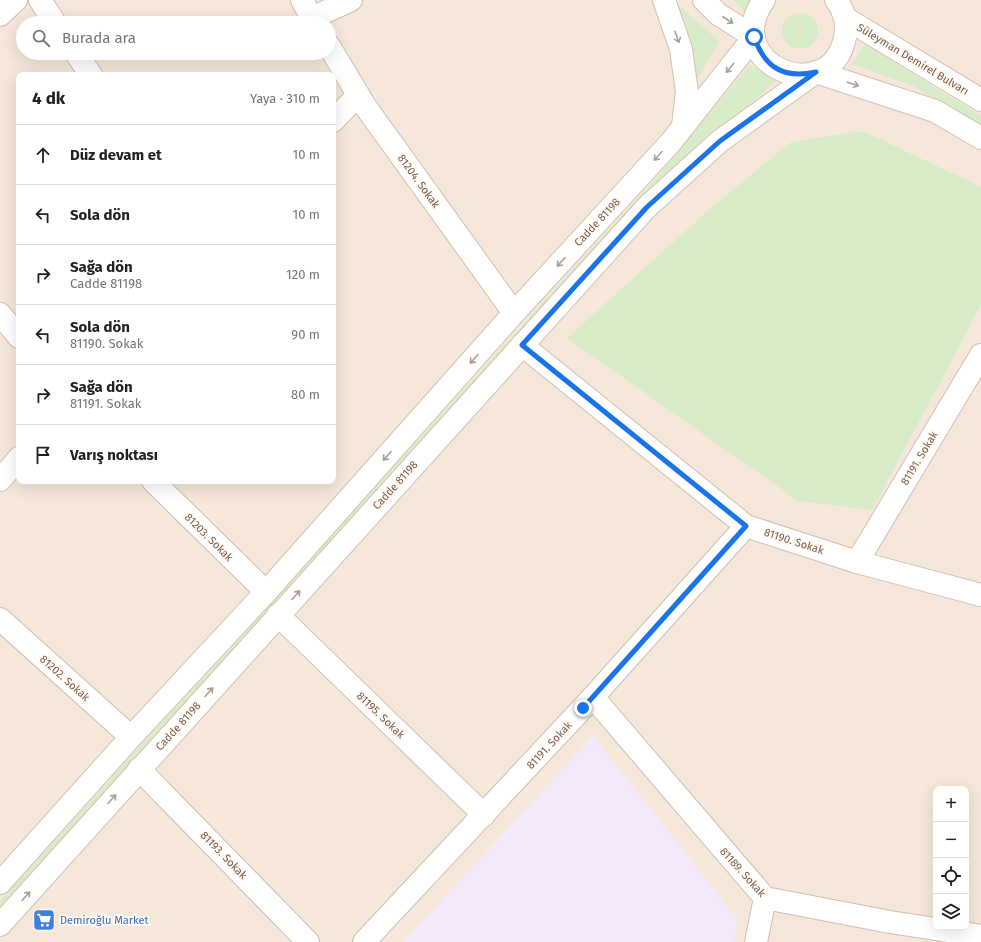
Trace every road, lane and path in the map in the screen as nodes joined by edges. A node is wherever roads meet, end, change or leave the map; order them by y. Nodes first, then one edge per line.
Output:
1 (16, 0) edge
2 (40, 0) edge
3 (351, 0) edge
4 (664, 0) edge
5 (704, 0) edge
6 (764, 0) edge
7 (840, 9) edge
8 (310, 14) edge
9 (0, 15) edge
10 (50, 16) edge
11 (754, 37) junction
12 (336, 58) edge
13 (81, 60) edge
14 (89, 72) edge
15 (816, 72) junction
16 (358, 95) junction
17 (981, 100) edge
18 (336, 118) edge
19 (683, 126) junction
20 (981, 138) edge
21 (514, 313) junction
22 (0, 314) edge
23 (16, 333) edge
24 (522, 345) junction
25 (981, 355) edge
26 (16, 461) edge
27 (0, 480) edge
28 (156, 484) edge
29 (746, 526) junction
30 (857, 562) junction
31 (266, 592) junction
32 (981, 595) edge
33 (278, 614) junction
34 (0, 619) edge
35 (593, 698) junction
36 (131, 737) junction
37 (139, 769) junction
38 (484, 815) junction
39 (0, 883) edge
40 (765, 898) junction
41 (0, 925) edge
42 (981, 936) edge
43 (308, 942) edge
44 (364, 942) edge
45 (756, 942) edge

1 - 9 street
2 - 10 street
3 - 8 street
4 -> 19 street
5 -> 11 street
6 - 11 street
7 - 15 street, Cadde 81198
7 - 17 street, Süleyman Demirel Bulvarı
11 - 15 street
11 -> 19 street, Cadde 81198
12 - 16 street, 81204. Sokak
13 - 14 street
15 -> 20 street
15 - 24 street, Cadde 81198
16 - 18 street
16 - 21 street, 81204. Sokak
19 -> 21 street, Cadde 81198
21 -> 31 street, Cadde 81198
22 - 23 street
24 - 29 street, 81190. Sokak
33 -> 24 street, Cadde 81198
25 - 30 street, 81191. Sokak
26 - 27 street
28 - 31 street, 81203. Sokak
29 - 30 street, 81190. Sokak
29 - 35 street, 81191. Sokak
30 - 32 street, 81190. Sokak
31 - 36 street, Cadde 81198
37 -> 33 street, Cadde 81198
33 - 38 street, 81195. Sokak
34 - 36 street, 81202. Sokak
35 - 38 street, 81191. Sokak
35 - 40 street, 81189. Sokak
36 - 39 street, Cadde 81198
41 -> 37 street, Cadde 81198
37 - 43 street, 81193. Sokak
38 - 44 street, 81191. Sokak
40 - 42 street, 81189. Sokak
40 - 45 street

